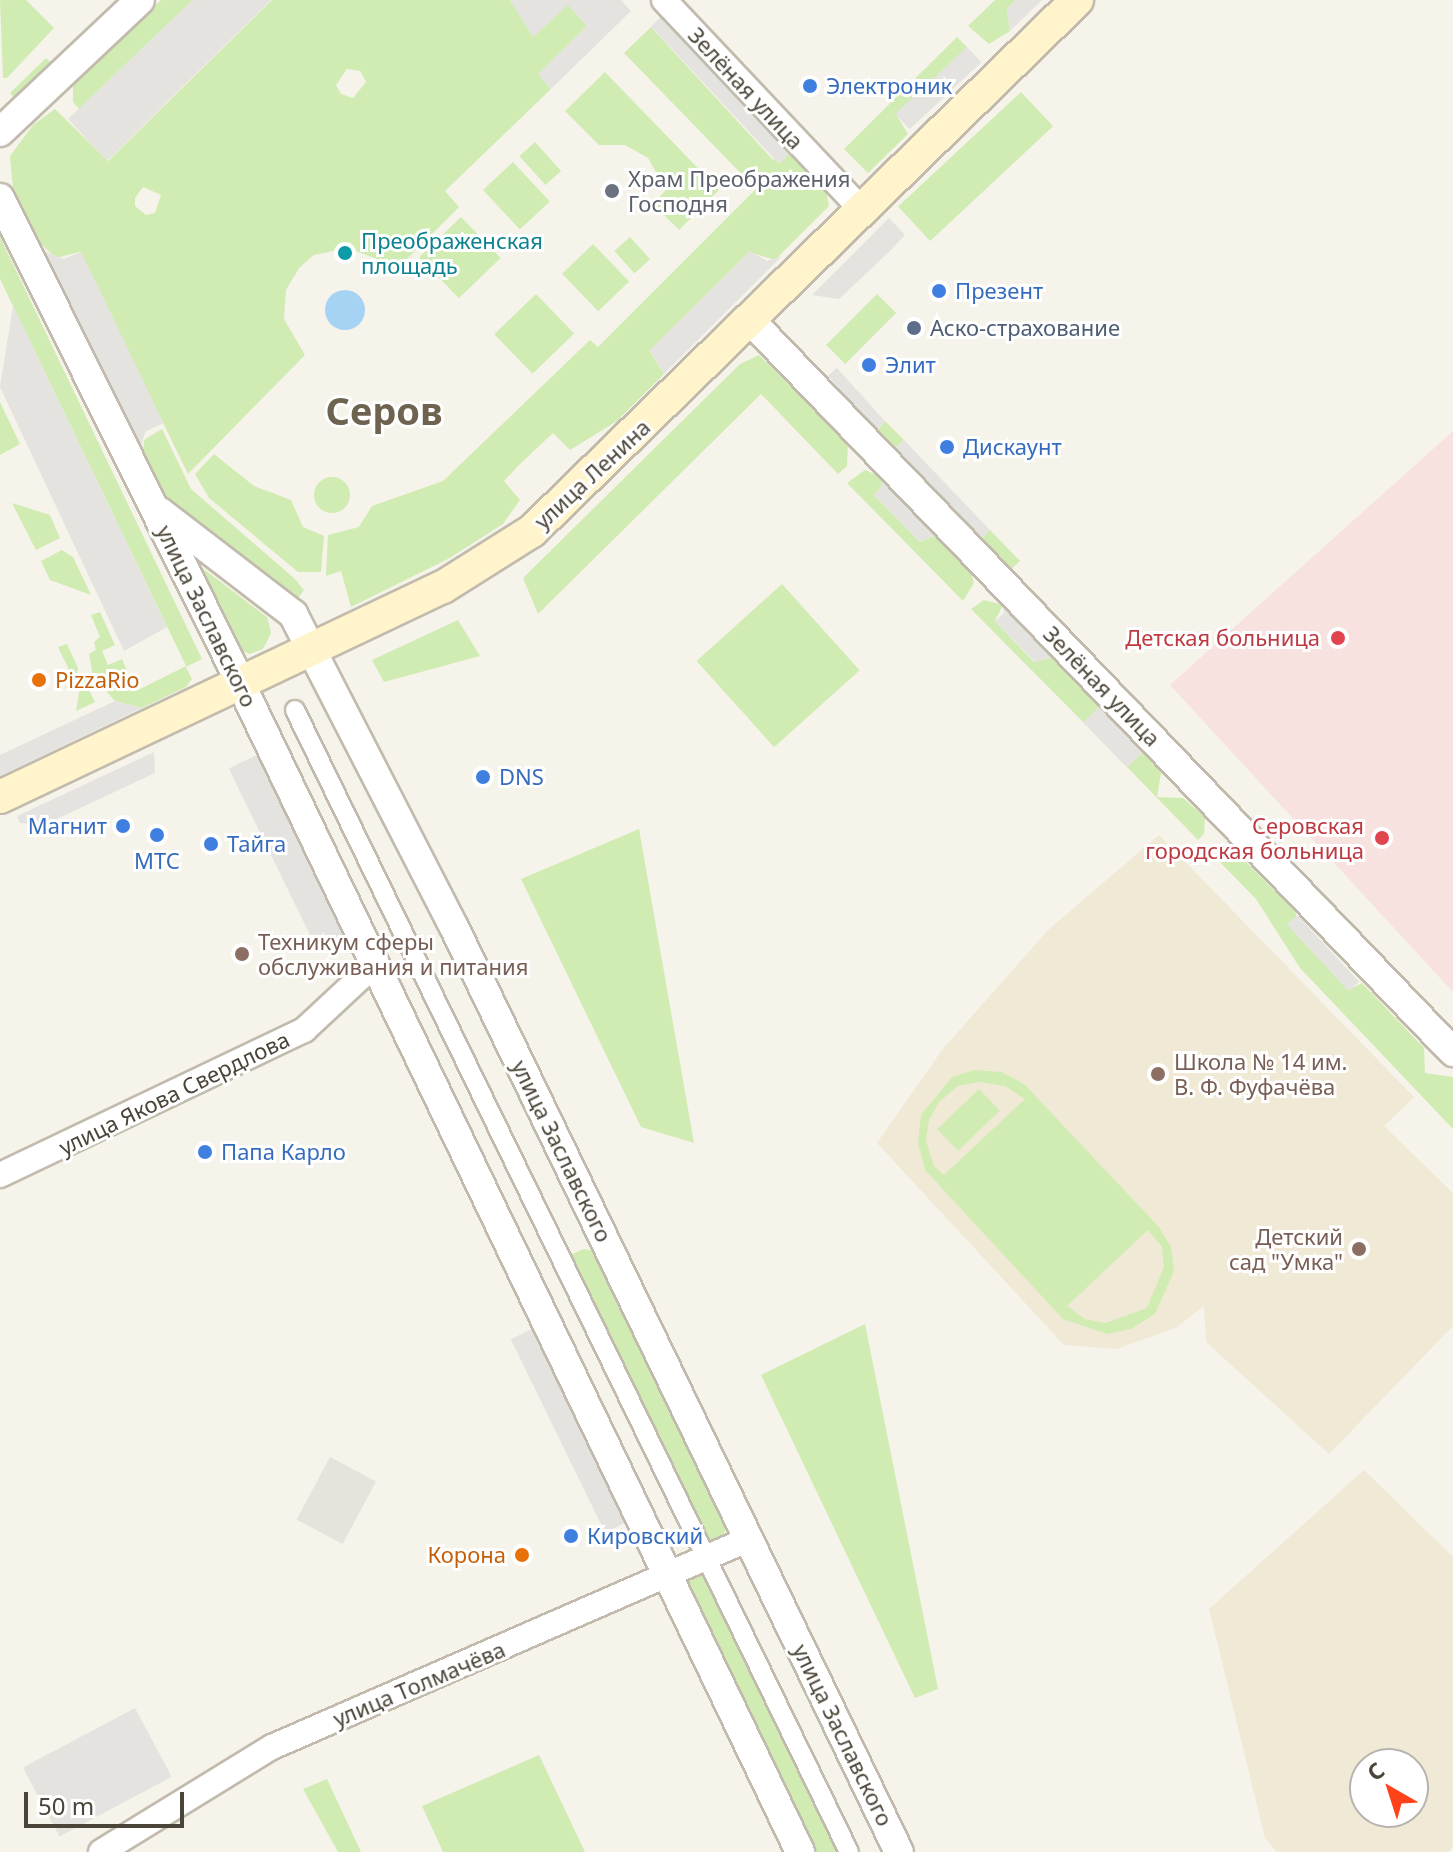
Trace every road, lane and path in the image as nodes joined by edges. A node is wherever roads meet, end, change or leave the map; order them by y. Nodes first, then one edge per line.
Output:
1 (140, 0) edge
2 (664, 0) edge
3 (1077, 0) edge
4 (0, 132) edge
5 (0, 198) edge
6 (862, 210) junction
7 (750, 320) junction
8 (153, 506) junction
9 (311, 650) junction
10 (240, 683) junction
11 (295, 710) dead end
12 (0, 797) edge
13 (375, 964) junction
14 (1453, 1052) edge
15 (0, 1175) edge
16 (749, 1539) junction
17 (707, 1559) junction
18 (667, 1579) junction
19 (101, 1852) edge
20 (800, 1852) edge
21 (849, 1852) edge
22 (899, 1852) edge

1 - 4 street
2 - 6 street, Зелёная улица
3 - 6 main road, улица Ленина
5 - 8 street, улица Заславского
6 - 7 main road, улица Ленина
7 - 9 main road, улица Ленина
7 - 14 street, Зелёная улица
8 - 9 street, улица Заславского
8 - 10 street, улица Заславского
9 - 10 main road, улица Ленина
9 - 16 street, улица Заславского
10 - 12 main road, улица Ленина
10 - 13 street, улица Заславского
11 - 17 street, улица Заславского
13 - 15 street, улица Якова Свердлова
13 - 18 street, улица Заславского
16 - 17 street, улица Толмачёва
16 - 22 street, улица Заславского
17 - 18 street, улица Толмачёва
17 - 21 street, улица Заславского
18 - 19 street, улица Толмачёва
18 - 20 street, улица Заславского

